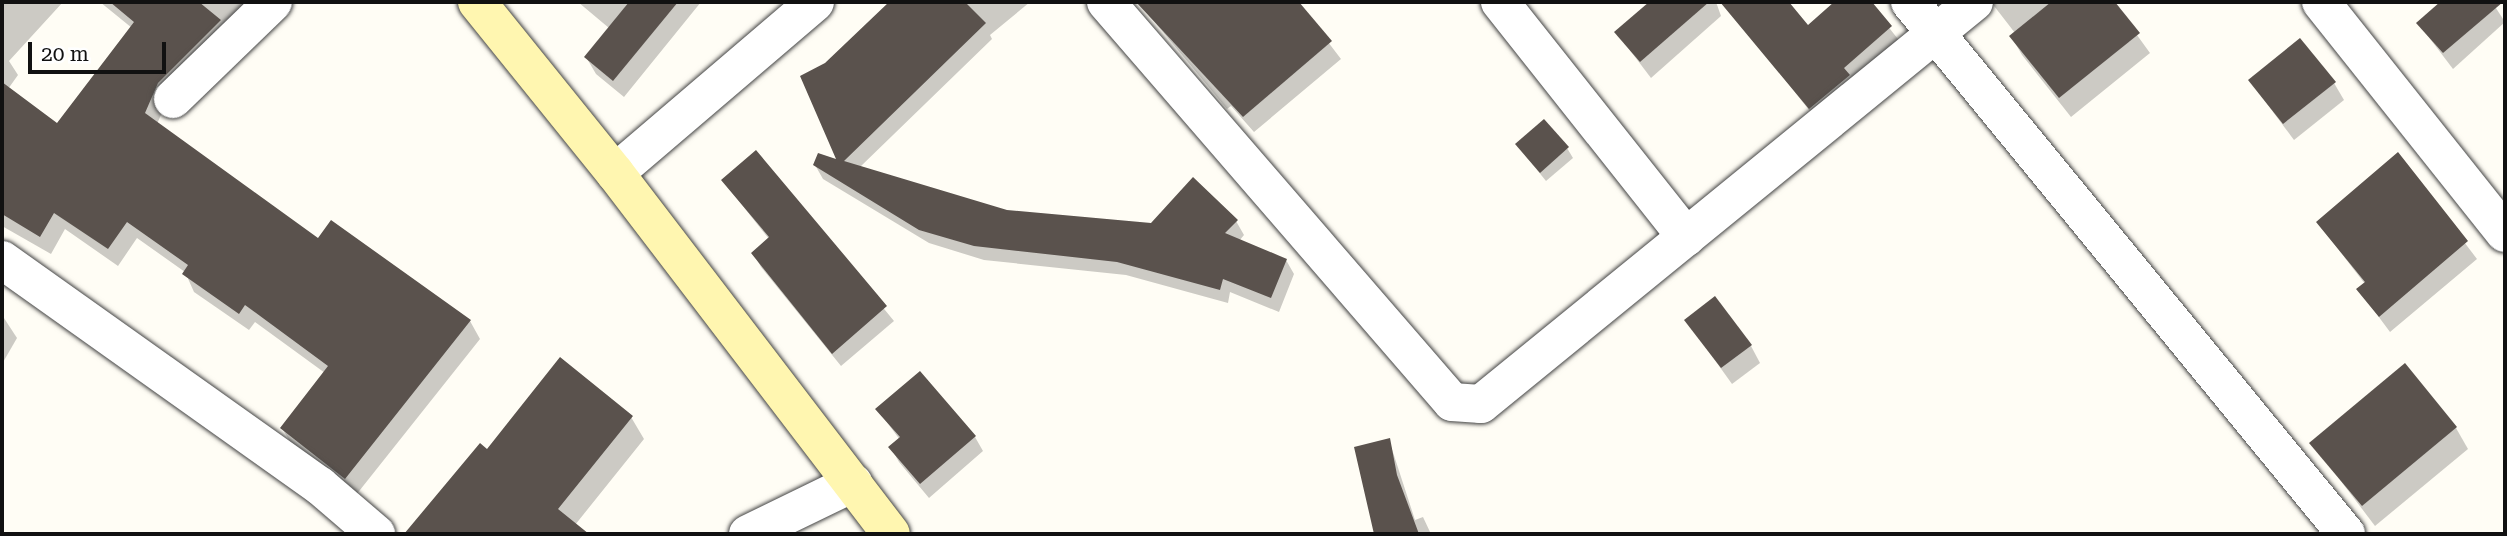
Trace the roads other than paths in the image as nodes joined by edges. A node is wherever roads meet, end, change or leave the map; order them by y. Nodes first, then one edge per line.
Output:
1 (272, 2) edge
2 (477, 2) edge
3 (815, 2) edge
4 (1106, 2) edge
5 (1500, 2) edge
6 (1910, 2) edge
7 (1974, 2) edge
8 (2321, 2) edge
9 (1936, 33) junction
10 (173, 99) dead end
11 (615, 173) junction
12 (2505, 233) edge
13 (1686, 237) junction
14 (2, 260) edge
15 (853, 483) junction
16 (376, 534) edge
17 (748, 534) edge
18 (891, 534) edge
19 (2346, 534) edge

1 - 10 street
2 - 11 main road
3 - 11 street
4 - 13 street
5 - 13 street
6 - 9 street
7 - 9 street
8 - 12 street
9 - 13 street
9 - 19 street
11 - 15 main road
14 - 16 street
15 - 17 street
15 - 18 main road

